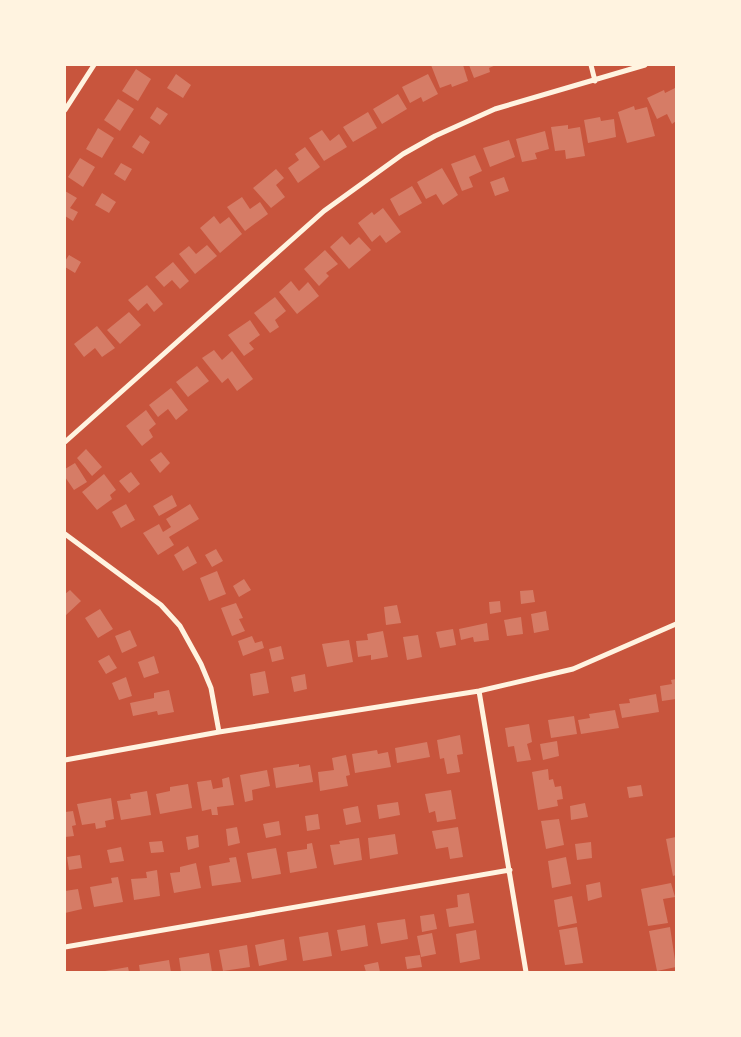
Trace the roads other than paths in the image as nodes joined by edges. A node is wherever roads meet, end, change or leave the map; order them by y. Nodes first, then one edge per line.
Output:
1 (94, 65) edge
2 (591, 65) edge
3 (645, 65) edge
4 (595, 81) junction
5 (65, 110) edge
6 (65, 442) edge
7 (65, 534) edge
8 (676, 624) edge
9 (479, 691) junction
10 (219, 732) junction
11 (65, 760) edge
12 (510, 870) junction
13 (65, 947) edge
14 (526, 972) edge

1 - 5 street
2 - 4 street
3 - 4 street
4 - 6 street
7 - 10 street
8 - 9 street
9 - 10 street
9 - 12 street
10 - 11 street
12 - 13 street
12 - 14 street

